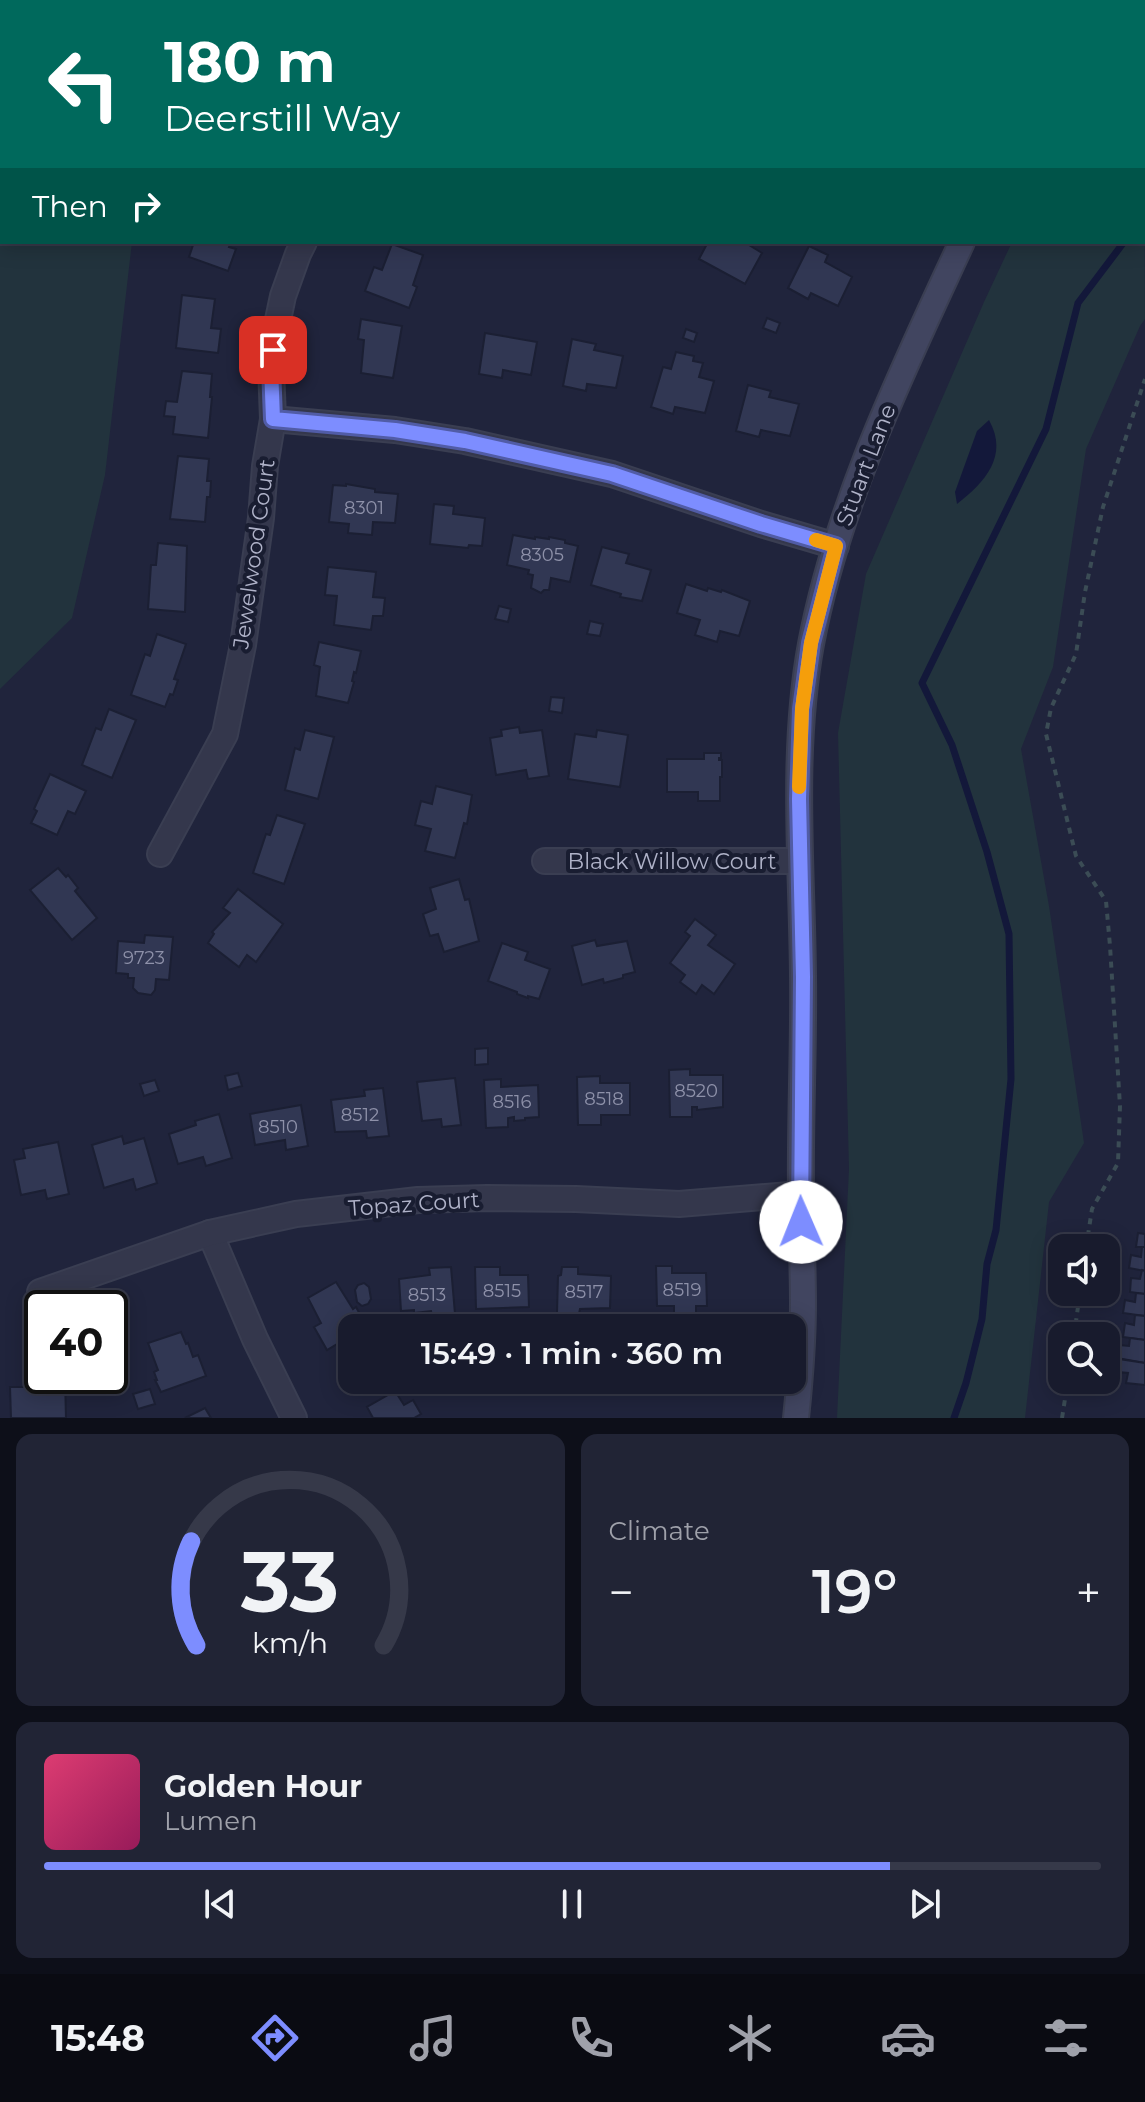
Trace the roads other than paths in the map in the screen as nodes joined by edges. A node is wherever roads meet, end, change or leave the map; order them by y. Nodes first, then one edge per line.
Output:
1 (303, 244) edge
2 (960, 244) edge
3 (273, 419) junction
4 (836, 546) junction
5 (160, 854) dead end
6 (545, 861) dead end
7 (800, 861) junction
8 (801, 1194) junction
9 (210, 1233) junction
10 (46, 1290) edge
11 (294, 1418) edge
12 (796, 1418) edge

1 - 3 street, Jewelwood Court
2 - 4 street, Stuart Lane
3 - 4 street
3 - 5 street, Jewelwood Court
4 - 7 street, Stuart Lane
6 - 7 street, Black Willow Court
7 - 8 street, Stuart Lane
8 - 9 street, Topaz Court
8 - 12 street, Stuart Lane
9 - 10 street, Topaz Court
9 - 11 street

